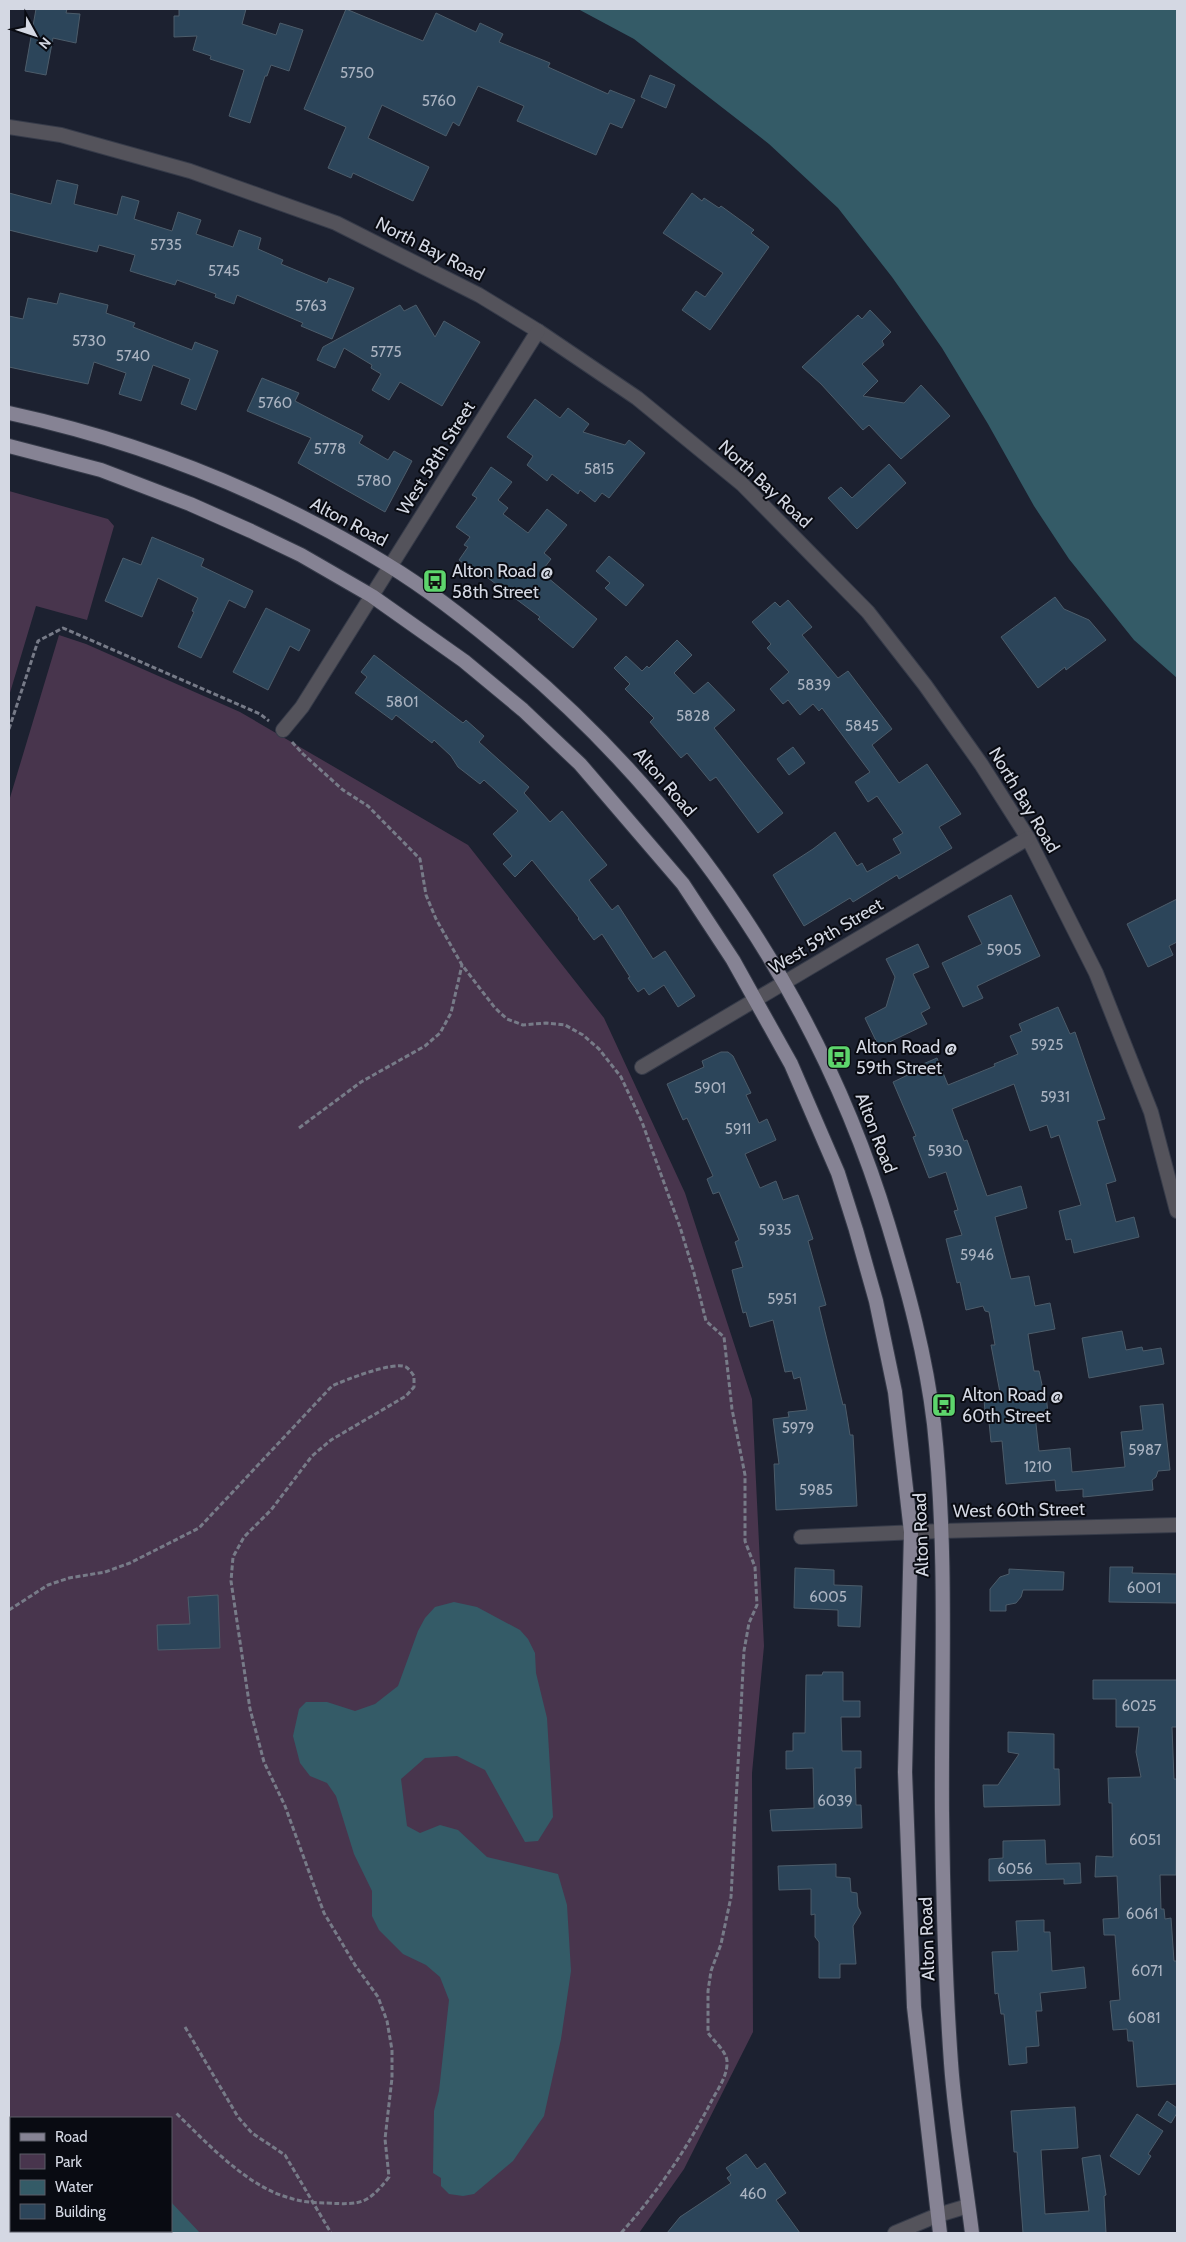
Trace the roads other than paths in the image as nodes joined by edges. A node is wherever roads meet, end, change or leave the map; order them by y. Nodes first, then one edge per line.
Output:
1 (9, 127) edge
2 (538, 331) junction
3 (9, 413) edge
4 (9, 446) edge
5 (390, 566) junction
6 (372, 596) junction
7 (282, 730) road end
8 (1028, 838) junction
9 (785, 982) junction
10 (756, 1000) junction
11 (642, 1067) dead end
12 (1177, 1211) edge
13 (1177, 1525) edge
14 (941, 1531) junction
15 (911, 1532) junction
16 (801, 1537) dead end
17 (968, 2206) junction
18 (938, 2215) junction
19 (895, 2233) edge
20 (940, 2233) edge
21 (972, 2233) edge

1 - 2 street, North Bay Road
2 - 5 street, West 58th Street
2 - 8 street, North Bay Road
3 - 5 main road, Alton Road
4 - 6 main road, Alton Road
5 - 6 street, West 58th Street
5 - 9 main road, Alton Road
6 - 7 street, West 58th Street
6 - 10 main road, Alton Road
8 - 9 street, West 59th Street
8 - 12 street, North Bay Road
9 - 10 street, West 59th Street
9 - 14 main road, Alton Road
10 - 11 street, West 59th Street
10 - 15 main road, Alton Road
13 - 14 street, West 60th Street
14 - 15 street, West 60th Street
14 - 17 main road, Alton Road
15 - 16 street, West 60th Street
15 - 18 main road, Alton Road
17 - 18 street
17 - 21 main road, Alton Road
18 - 19 street
18 - 20 main road, Alton Road

